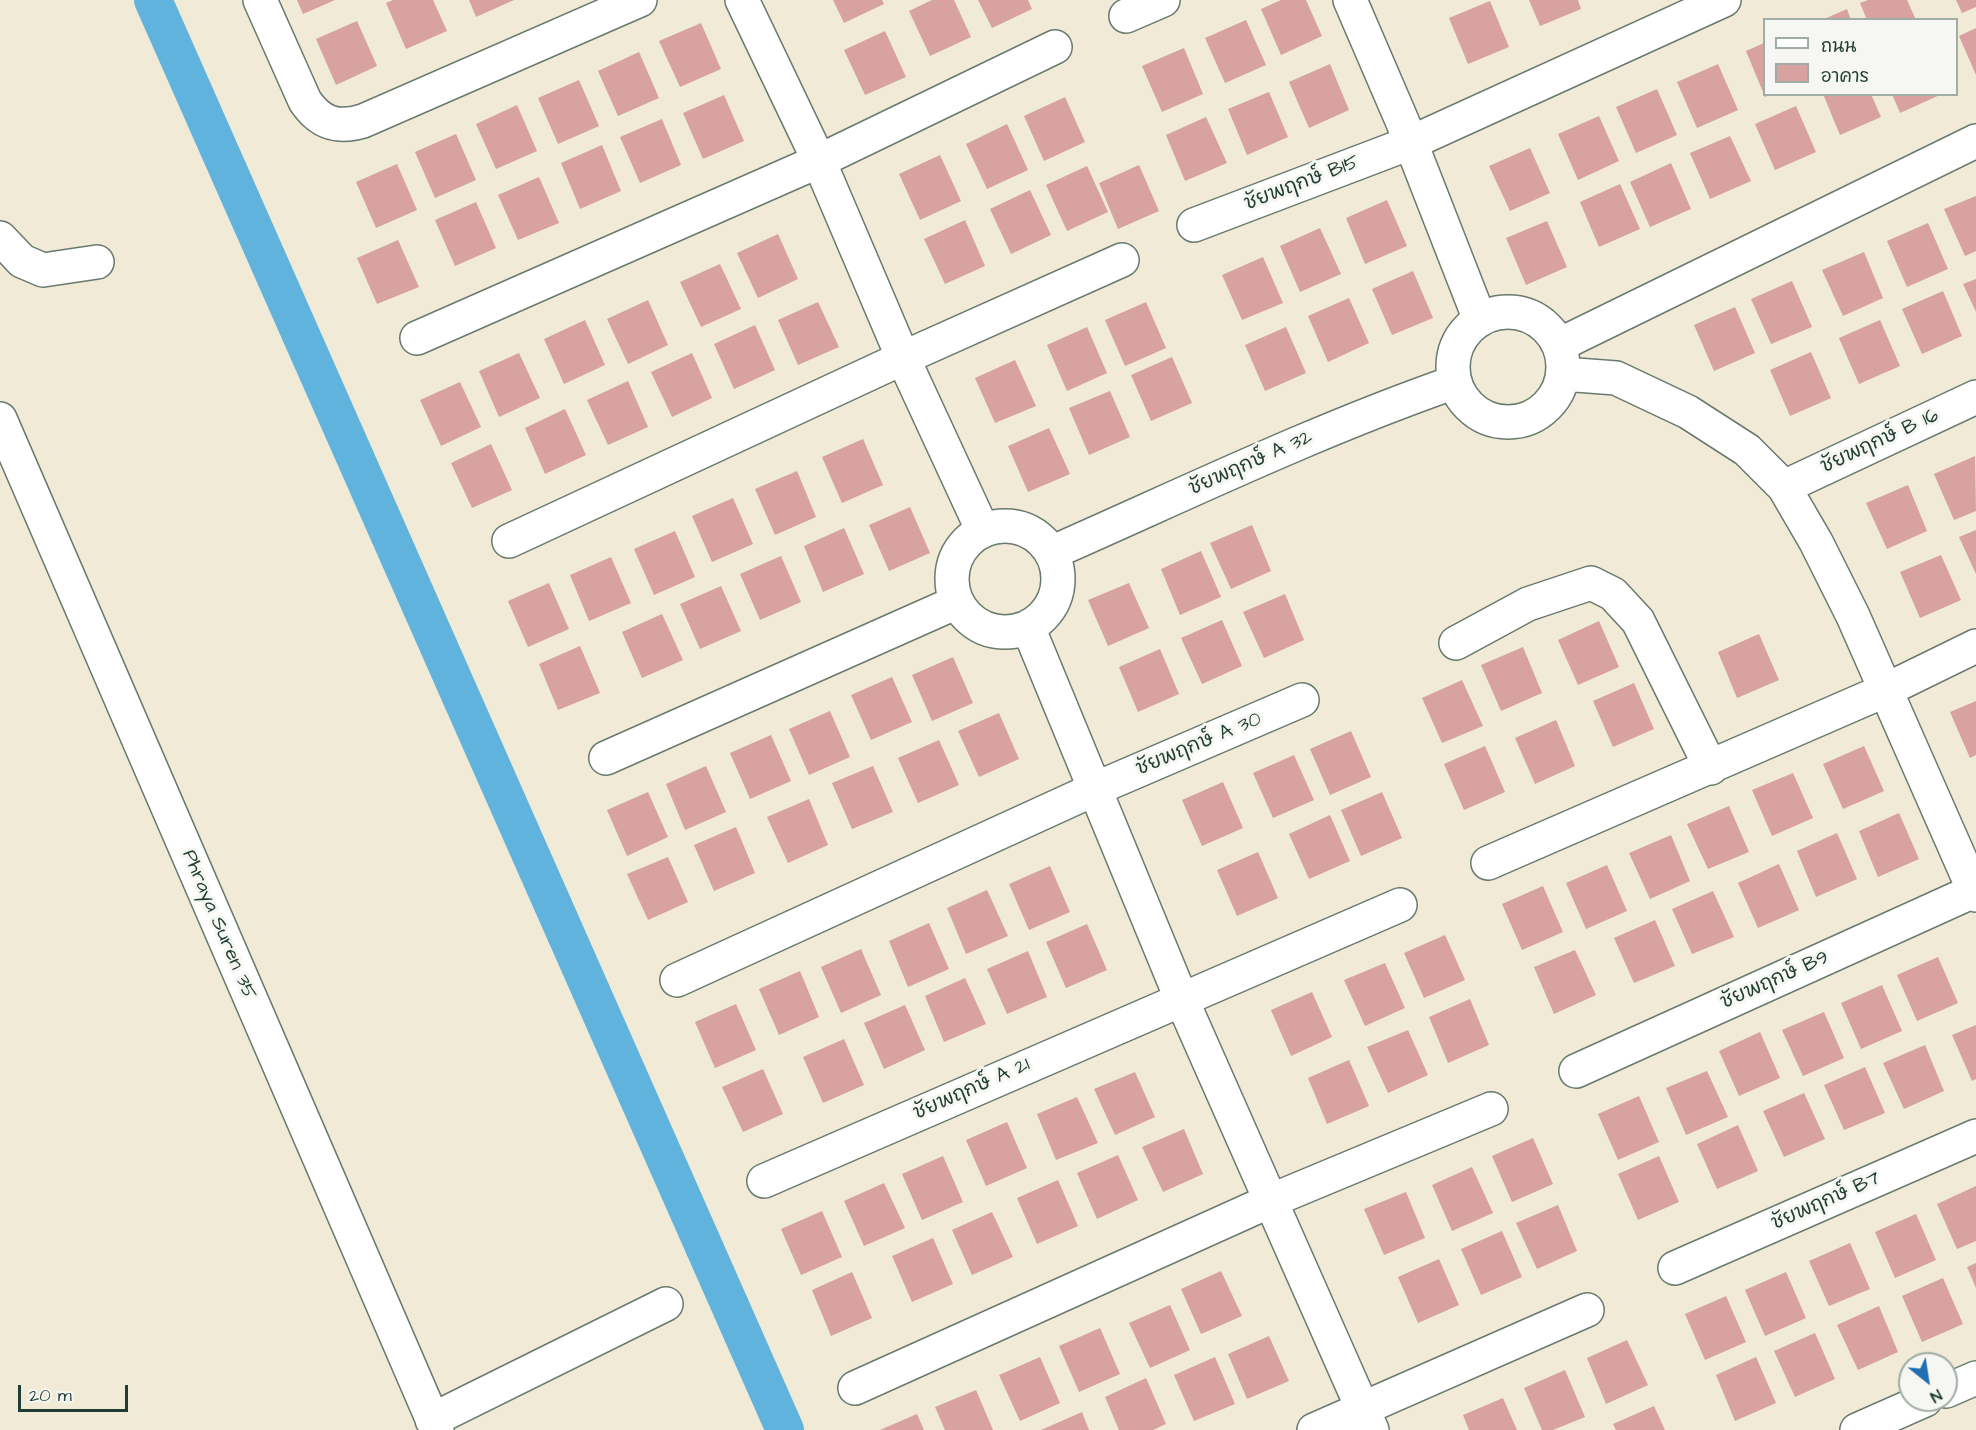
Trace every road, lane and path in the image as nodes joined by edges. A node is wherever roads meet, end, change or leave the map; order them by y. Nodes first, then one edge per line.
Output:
1 (260, 0) edge
2 (640, 0) edge
3 (742, 0) edge
4 (1163, 0) edge
5 (1350, 0) edge
6 (1724, 0) edge
7 (1126, 16) dead end
8 (1055, 47) dead end
9 (1976, 141) edge
10 (1410, 143) junction
11 (819, 161) junction
12 (1194, 225) dead end
13 (0, 238) edge
14 (1122, 260) dead end
15 (97, 262) dead end
16 (1480, 320) junction
17 (417, 338) dead end
18 (903, 358) junction
19 (1561, 359) junction
20 (1455, 382) junction
21 (1976, 397) edge
22 (0, 419) edge
23 (1784, 487) junction
24 (983, 531) junction
25 (509, 541) dead end
26 (1051, 553) junction
27 (957, 602) junction
28 (1028, 627) junction
29 (1456, 643) dead end
30 (1976, 646) edge
31 (1886, 690) junction
32 (1302, 700) dead end
33 (606, 758) dead end
34 (1711, 768) junction
35 (1095, 789) junction
36 (1488, 863) dead end
37 (1975, 892) edge
38 (1400, 905) dead end
39 (676, 980) dead end
40 (1181, 998) junction
41 (1576, 1071) dead end
42 (1491, 1109) dead end
43 (1976, 1136) edge
44 (764, 1181) dead end
45 (1270, 1201) junction
46 (1675, 1268) dead end
47 (666, 1304) dead end
48 (1587, 1310) dead end
49 (1976, 1378) edge
50 (1958, 1386) edge
51 (855, 1388) dead end
52 (1898, 1412) edge
53 (1367, 1419) edge
54 (434, 1425) edge
55 (1314, 1430) edge
56 (1857, 1430) edge

1 - 2 street
3 - 11 street
4 - 7 street
5 - 10 street
6 - 10 street, ชัยพฤกษ์ B15
8 - 11 street
9 - 19 street
10 - 12 street, ชัยพฤกษ์ B15
10 - 16 street
11 - 17 street
11 - 18 street
13 - 15 street
14 - 18 street
16 - 19 street
16 - 20 street
18 - 24 street
18 - 25 street
19 - 20 street
19 - 23 street
20 - 26 street, ชัยพฤกษ์ A 32
21 - 23 street, ชัยพฤกษ์ B 16
22 - 54 street, Phraya Suren 35
23 - 31 street
24 - 26 street
24 - 27 street
26 - 28 street
27 - 28 street
27 - 33 street
28 - 35 street
29 - 34 street
30 - 31 street
31 - 34 street
31 - 37 street
32 - 35 street, ชัยพฤกษ์ A 30
34 - 36 street
35 - 39 street, ชัยพฤกษ์ A 30
35 - 40 street
37 - 41 street, ชัยพฤกษ์ B9
38 - 40 street, ชัยพฤกษ์ A 21
40 - 44 street, ชัยพฤกษ์ A 21
40 - 45 street
42 - 45 street
43 - 46 street, ชัยพฤกษ์ B7
45 - 51 street
45 - 53 street
47 - 54 street
48 - 53 street
49 - 50 street
52 - 56 street
53 - 55 street

